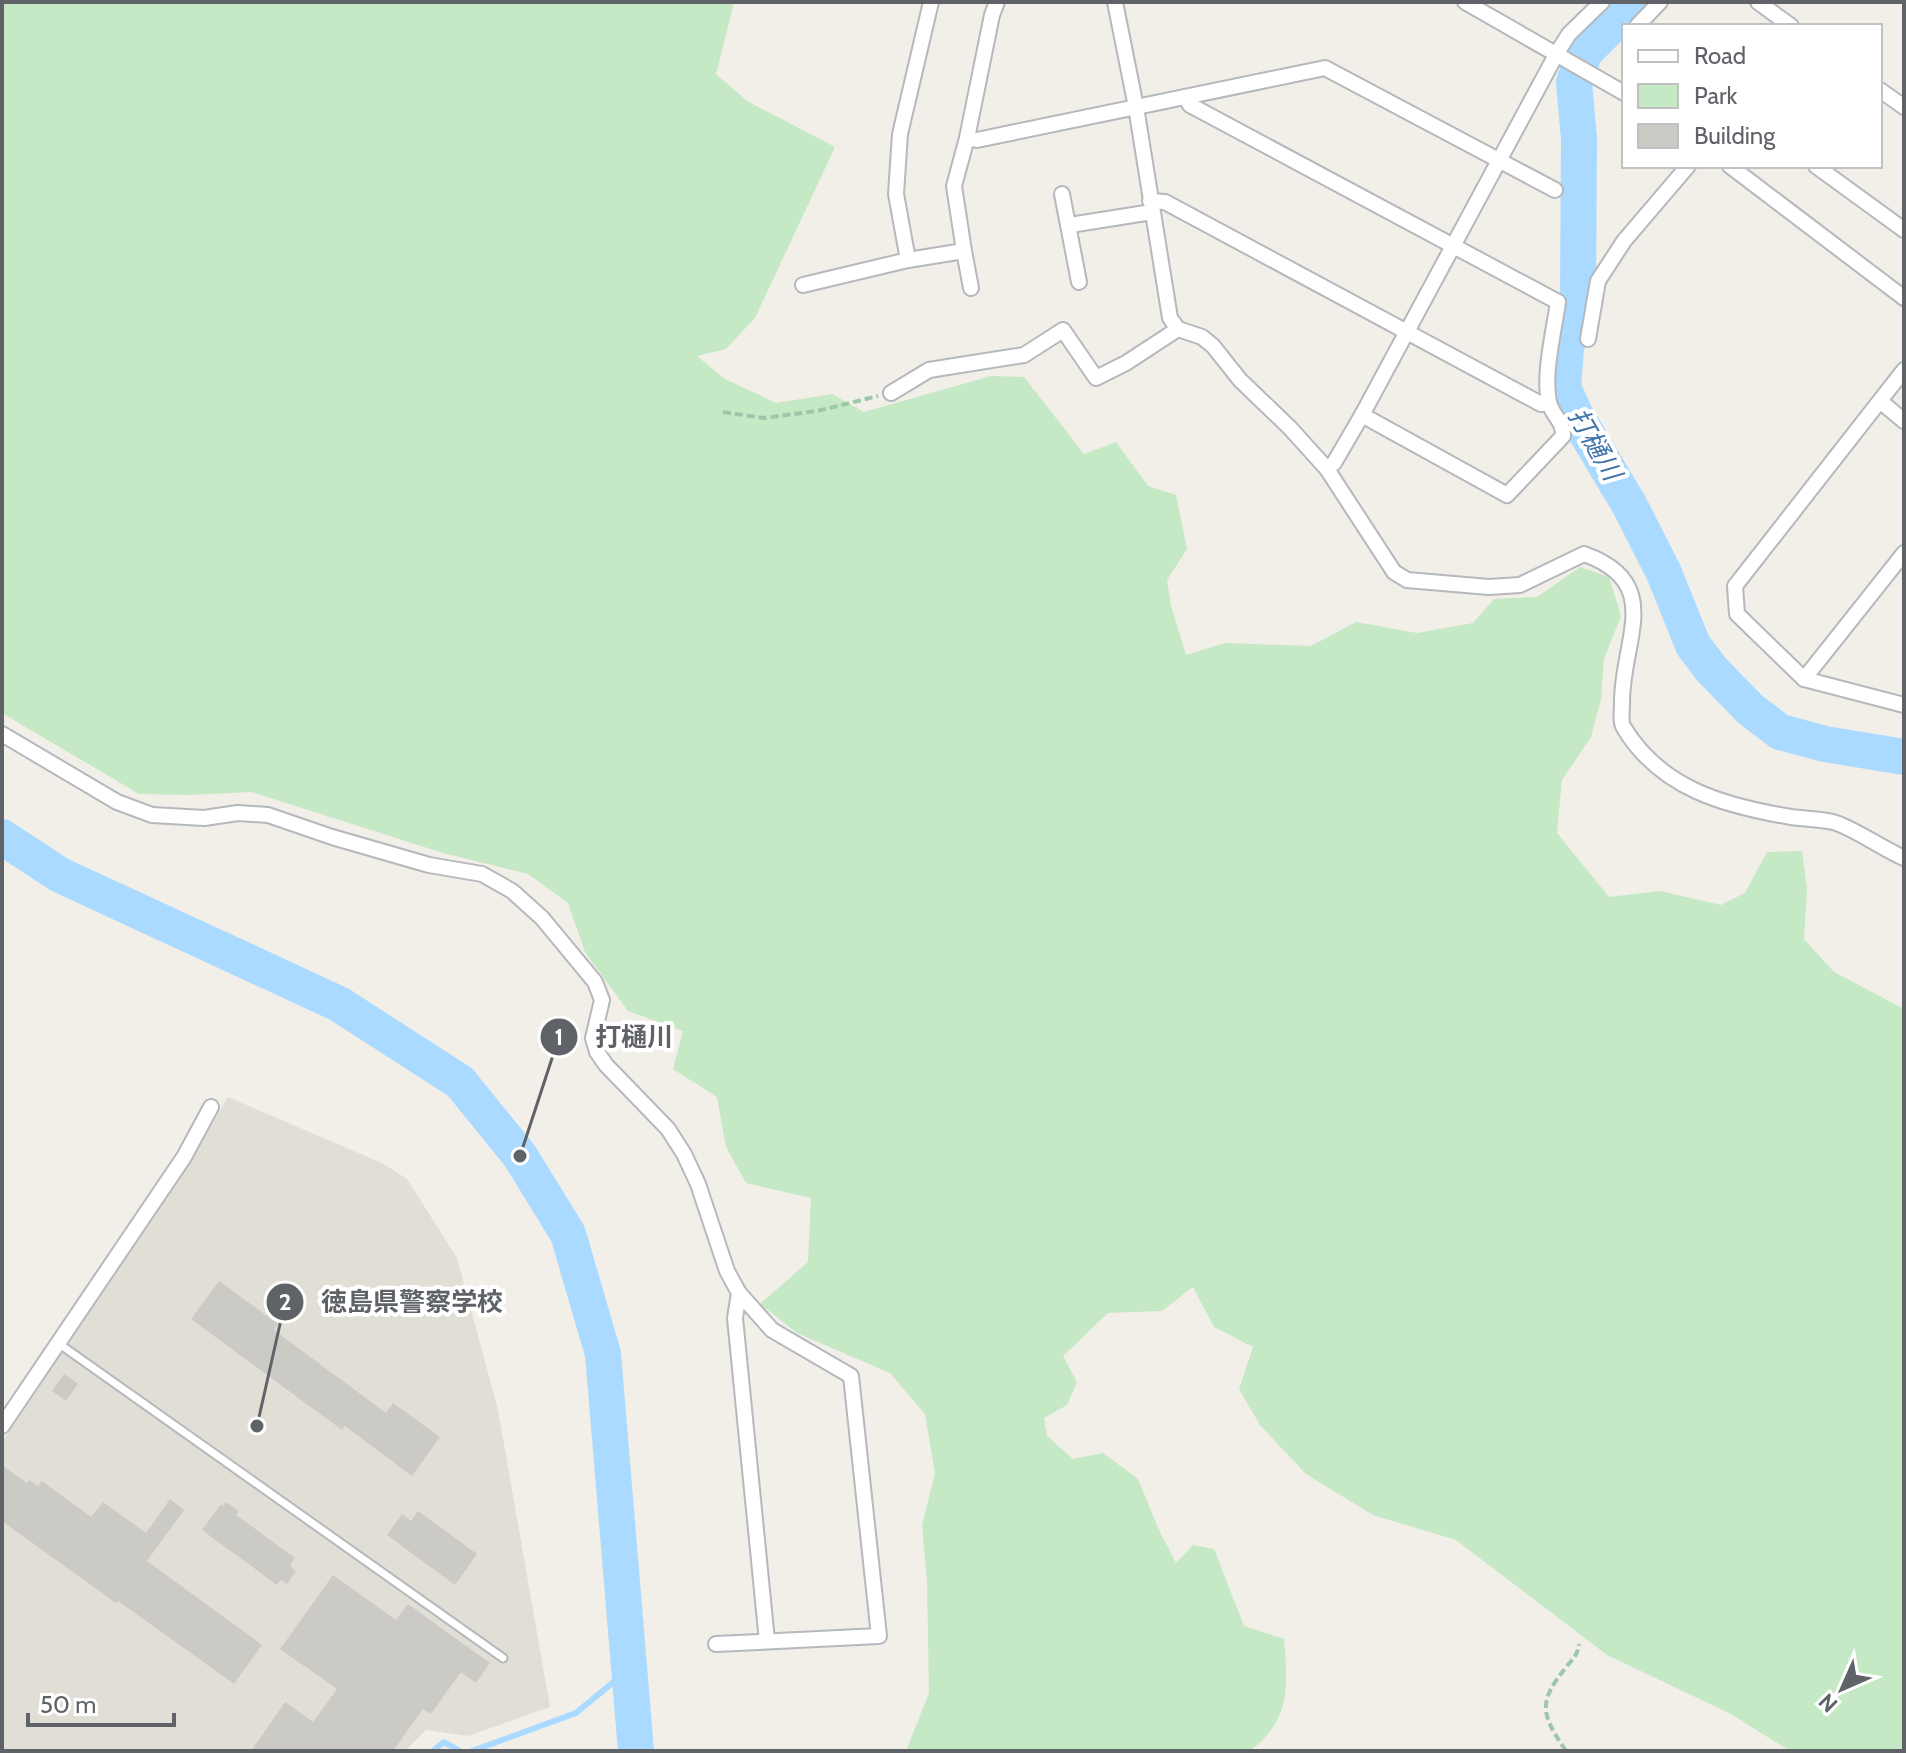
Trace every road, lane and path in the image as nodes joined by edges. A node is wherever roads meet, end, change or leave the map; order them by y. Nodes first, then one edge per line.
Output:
1 (931, 2) edge
2 (997, 2) edge
3 (1115, 2) edge
4 (1465, 2) edge
5 (1660, 2) edge
6 (1758, 2) edge
7 (1595, 4) edge
8 (1639, 24) edge
9 (1788, 24) edge
10 (1562, 56) junction
11 (1882, 91) edge
12 (1622, 92) edge
13 (1185, 97) junction
14 (1136, 107) junction
15 (1904, 107) edge
16 (967, 138) junction
17 (1500, 160) junction
18 (1686, 168) edge
19 (1733, 168) edge
20 (1819, 168) edge
21 (1555, 190) dead end
22 (1062, 194) dead end
23 (1151, 207) junction
24 (1070, 225) junction
25 (1904, 230) edge
26 (1453, 246) junction
27 (964, 251) junction
28 (908, 260) junction
29 (1079, 282) dead end
30 (803, 285) dead end
31 (971, 288) dead end
32 (1904, 298) edge
33 (1178, 329) junction
34 (1407, 331) junction
35 (1588, 339) dead end
36 (1904, 370) edge
37 (891, 393) joint
38 (1880, 401) junction
39 (1549, 403) junction
40 (723, 412) dead end
41 (1362, 415) junction
42 (1904, 421) edge
43 (1327, 469) junction
44 (1904, 553) edge
45 (1804, 679) junction
46 (1904, 705) edge
47 (2, 734) edge
48 (1904, 858) edge
49 (211, 1107) dead end
50 (739, 1293) junction
51 (58, 1343) junction
52 (2, 1426) edge
53 (767, 1641) junction
54 (716, 1644) dead end
55 (1579, 1644) dead end
56 (503, 1658) dead end
57 (1566, 1751) edge

1 - 28 street
2 - 16 street
3 - 14 street
4 - 10 street
5 - 8 street
6 - 9 street
7 - 10 street
10 - 12 street
10 - 17 street
11 - 15 street
13 - 14 street
13 - 17 street
13 - 26 street
14 - 16 street
14 - 23 street
16 - 27 street
17 - 21 street
17 - 26 street
18 - 35 street
19 - 32 street
20 - 25 street
22 - 24 street
23 - 24 street
23 - 33 street
23 - 34 street
24 - 29 street
26 - 34 street
26 - 39 street
27 - 28 street
27 - 31 street
28 - 30 street
33 - 37 street
33 - 43 street
34 - 39 street
34 - 41 street
36 - 38 street
37 - 40 path
38 - 42 street
38 - 45 street
39 - 41 street
41 - 43 street
43 - 48 street
44 - 45 street
45 - 46 street
47 - 50 street
49 - 51 street
50 - 53 street
50 - 53 street
51 - 52 street
51 - 56 lane
53 - 54 street
55 - 57 path

